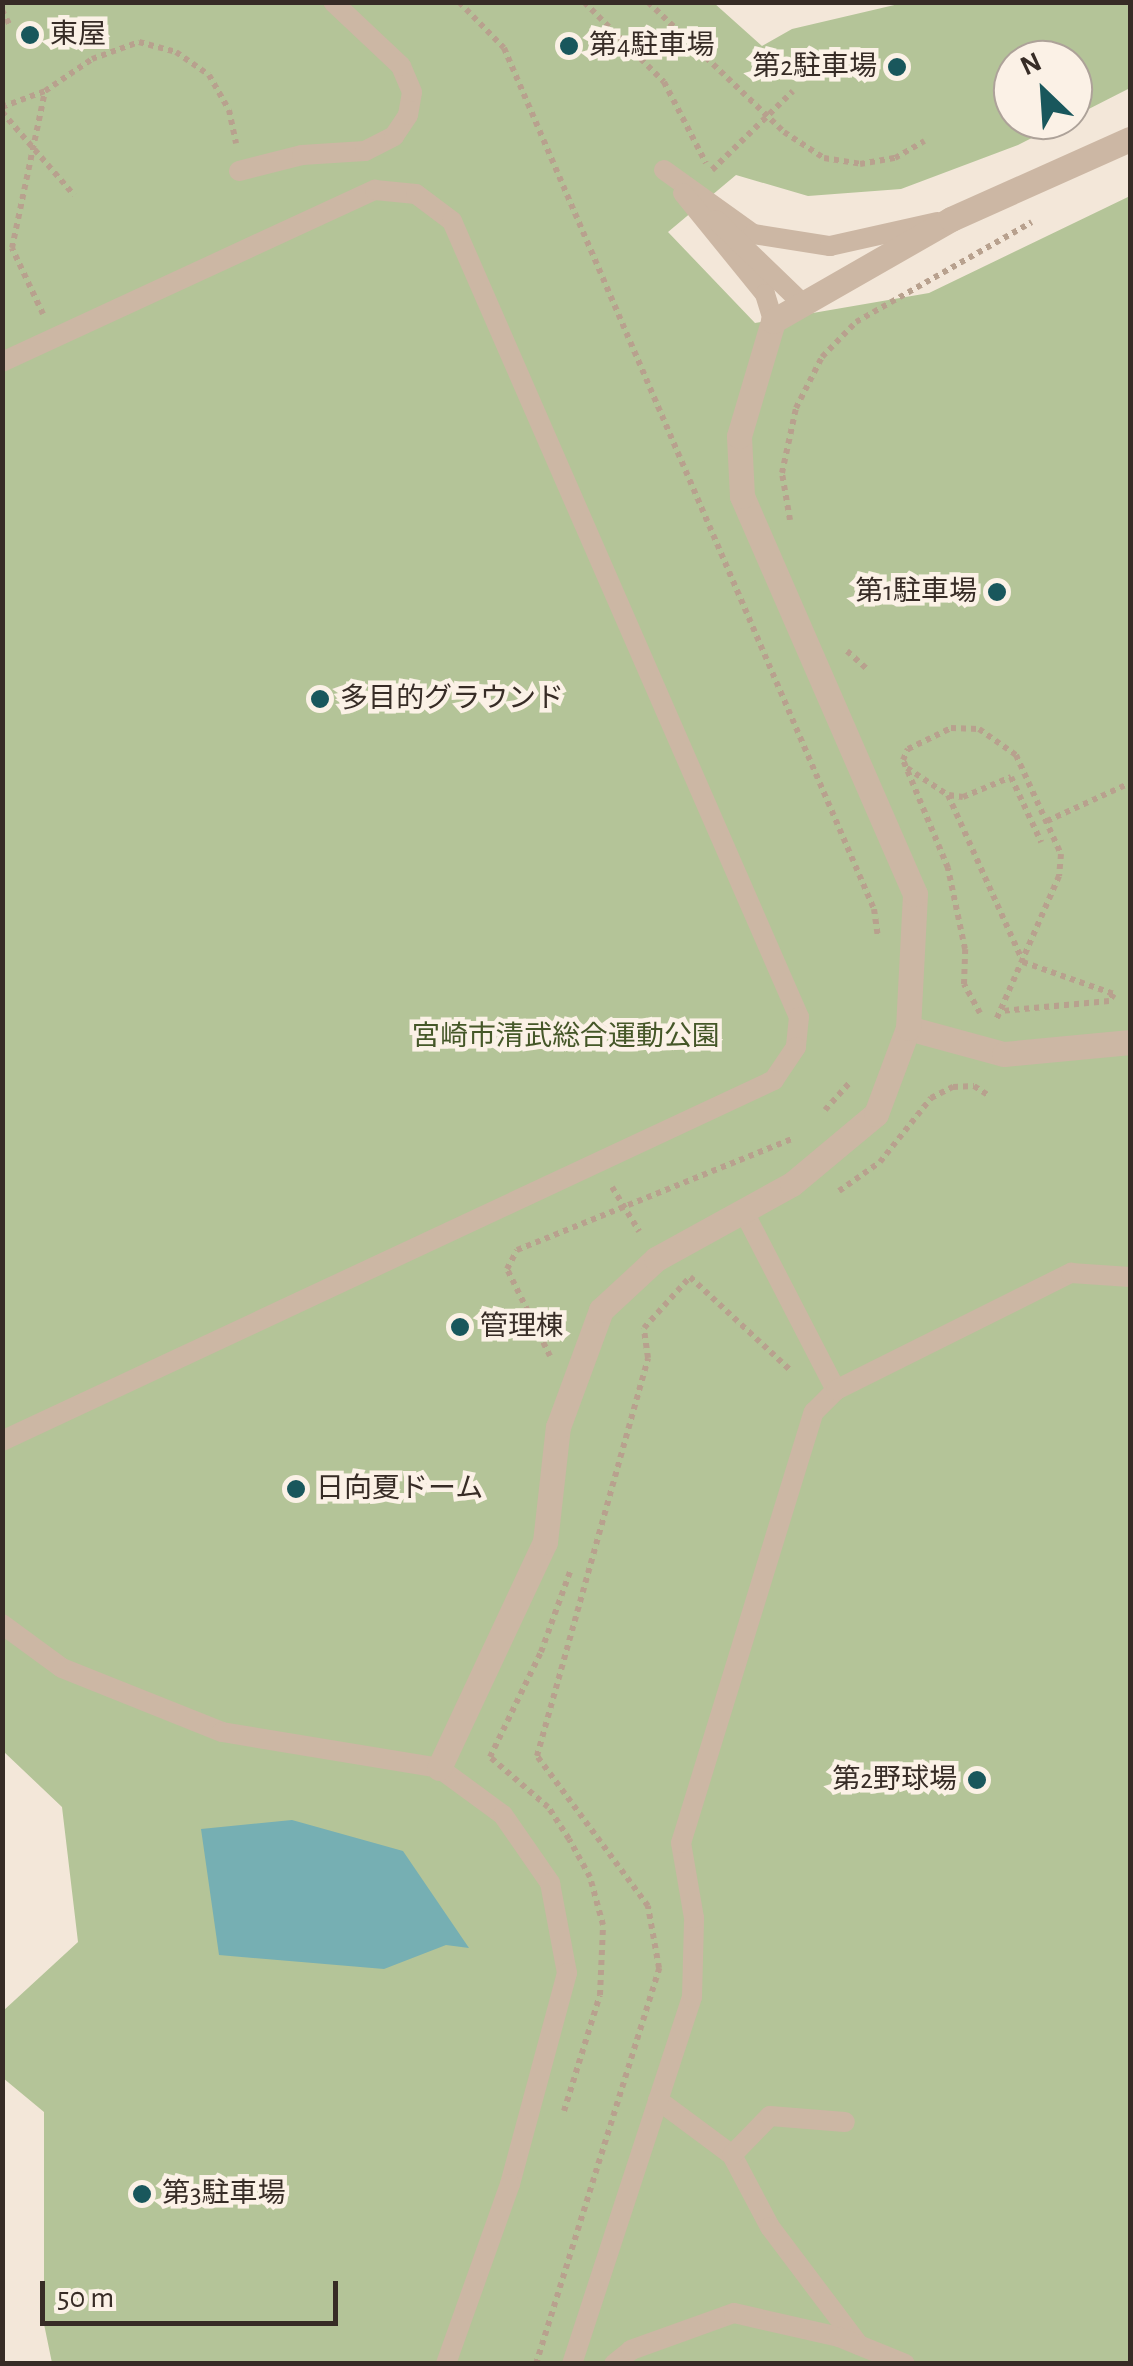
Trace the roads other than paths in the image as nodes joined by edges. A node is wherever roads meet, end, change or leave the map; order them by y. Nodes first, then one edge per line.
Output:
1 (333, 2) edge
2 (1130, 139) edge
3 (664, 170) junction
4 (239, 171) road end
5 (951, 220) junction
6 (802, 304) junction
7 (773, 320) junction
8 (2, 362) edge
9 (908, 1028) junction
10 (1130, 1042) edge
11 (743, 1210) junction
12 (1130, 1278) edge
13 (836, 1390) junction
14 (2, 1440) edge
15 (2, 1624) edge
16 (439, 1768) junction
17 (658, 2100) junction
18 (846, 2122) dead end
19 (732, 2155) junction
20 (859, 2345) junction
21 (446, 2364) edge
22 (572, 2364) edge
23 (614, 2364) edge
24 (905, 2364) edge

1 - 4 lane
2 - 5 street
3 - 5 lane
3 - 6 lane
3 - 7 lane
5 - 6 street
6 - 7 street
7 - 9 street
8 - 14 lane
9 - 10 street
9 - 11 street
11 - 13 lane
11 - 16 street
12 - 13 lane
13 - 17 lane
15 - 16 lane
16 - 21 lane
17 - 19 lane
17 - 22 lane
18 - 19 lane
19 - 20 lane
20 - 23 lane
20 - 24 lane

